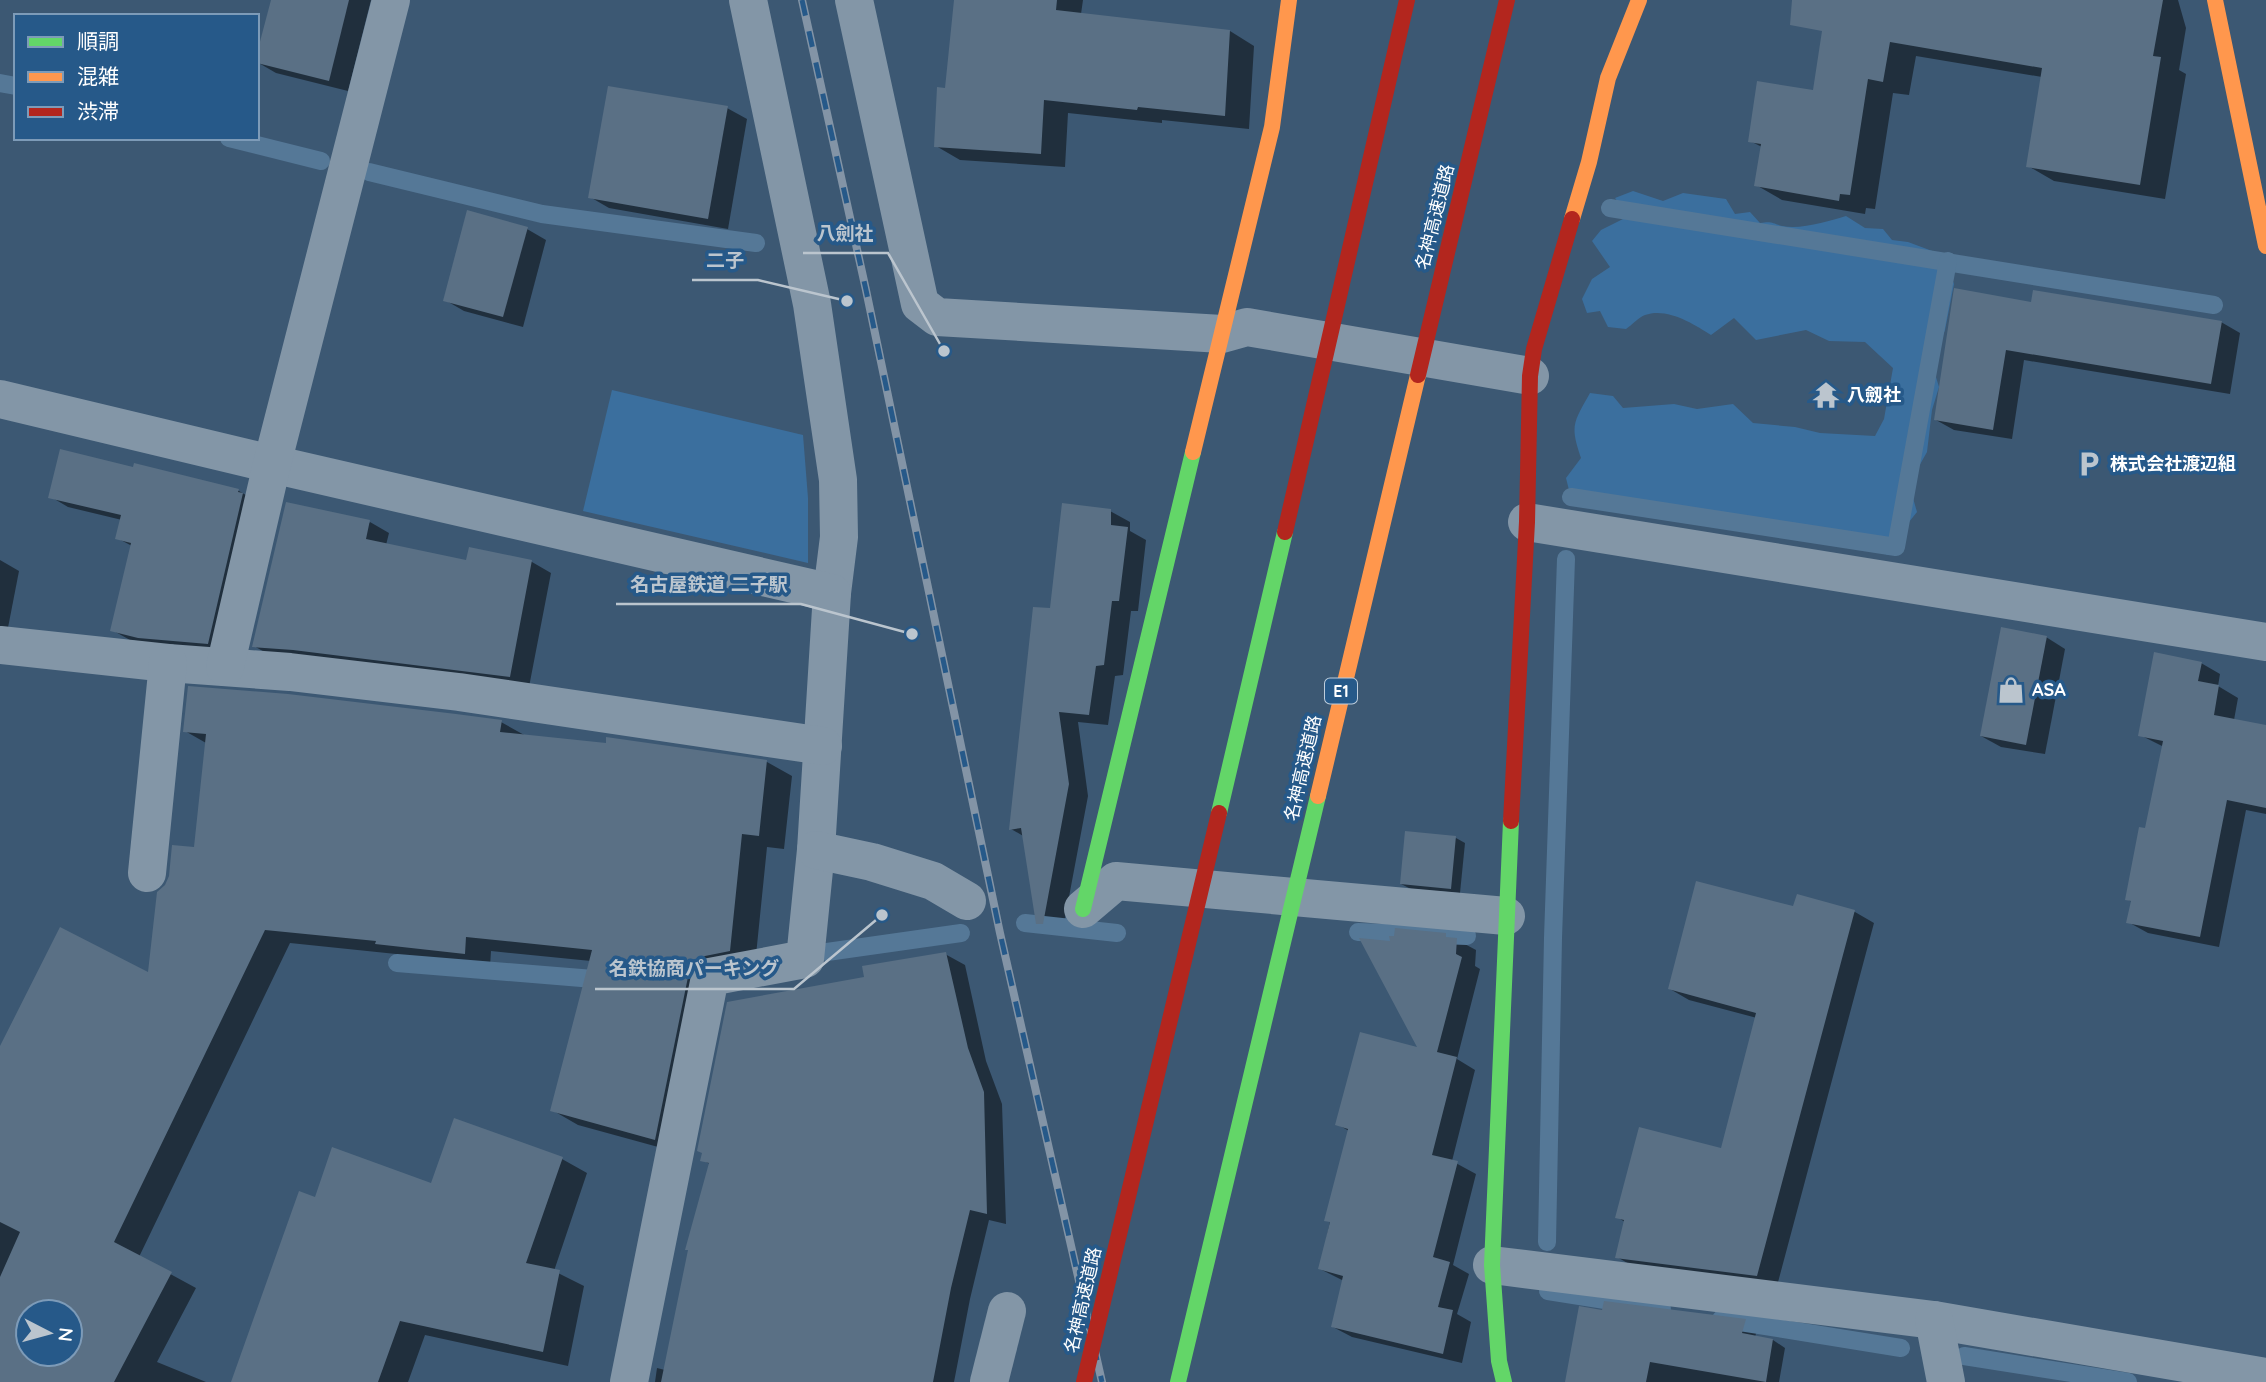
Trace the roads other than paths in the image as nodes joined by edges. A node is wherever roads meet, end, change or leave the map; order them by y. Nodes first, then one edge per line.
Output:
1 (391, 0) edge
2 (748, 0) edge
3 (854, 0) edge
4 (1289, 0) edge
5 (1407, 0) edge
6 (1507, 0) edge
7 (1631, 0) edge
8 (1639, 0) edge
9 (2215, 0) edge
10 (1624, 38) junction
11 (2266, 246) edge
12 (1222, 334) junction
13 (1530, 376) junction
14 (0, 399) edge
15 (272, 464) junction
16 (1527, 522) junction
17 (832, 593) junction
18 (2266, 642) edge
19 (0, 645) edge
20 (168, 663) junction
21 (225, 667) junction
22 (823, 746) junction
23 (816, 850) junction
24 (147, 873) dead end
25 (967, 901) dead end
26 (1083, 909) joint
27 (1506, 916) junction
28 (1492, 1265) junction
29 (1007, 1311) dead end
30 (1934, 1320) junction
31 (2266, 1377) edge
32 (629, 1382) edge
33 (989, 1382) edge
34 (1084, 1382) edge
35 (1178, 1382) edge
36 (1504, 1382) edge
37 (1946, 1382) edge

1 - 15 street
2 - 17 street
3 - 12 street
4 - 12 main road
5 - 34 main road, 名神高速道路, bridge
6 - 35 main road, 名神高速道路 / E1, bridge
7 - 10 street
8 - 10 main road
9 - 11 main road
10 - 13 main road
12 - 13 street
12 - 26 main road
13 - 16 main road
14 - 15 street
15 - 17 street
15 - 21 street
16 - 18 street
16 - 27 main road
17 - 22 street
19 - 20 street
20 - 21 street
20 - 24 street
21 - 22 street
22 - 23 street
23 - 25 street
23 - 32 street
26 - 27 street
27 - 28 main road
28 - 30 street
28 - 36 main road
29 - 33 street
30 - 31 street
30 - 37 street

